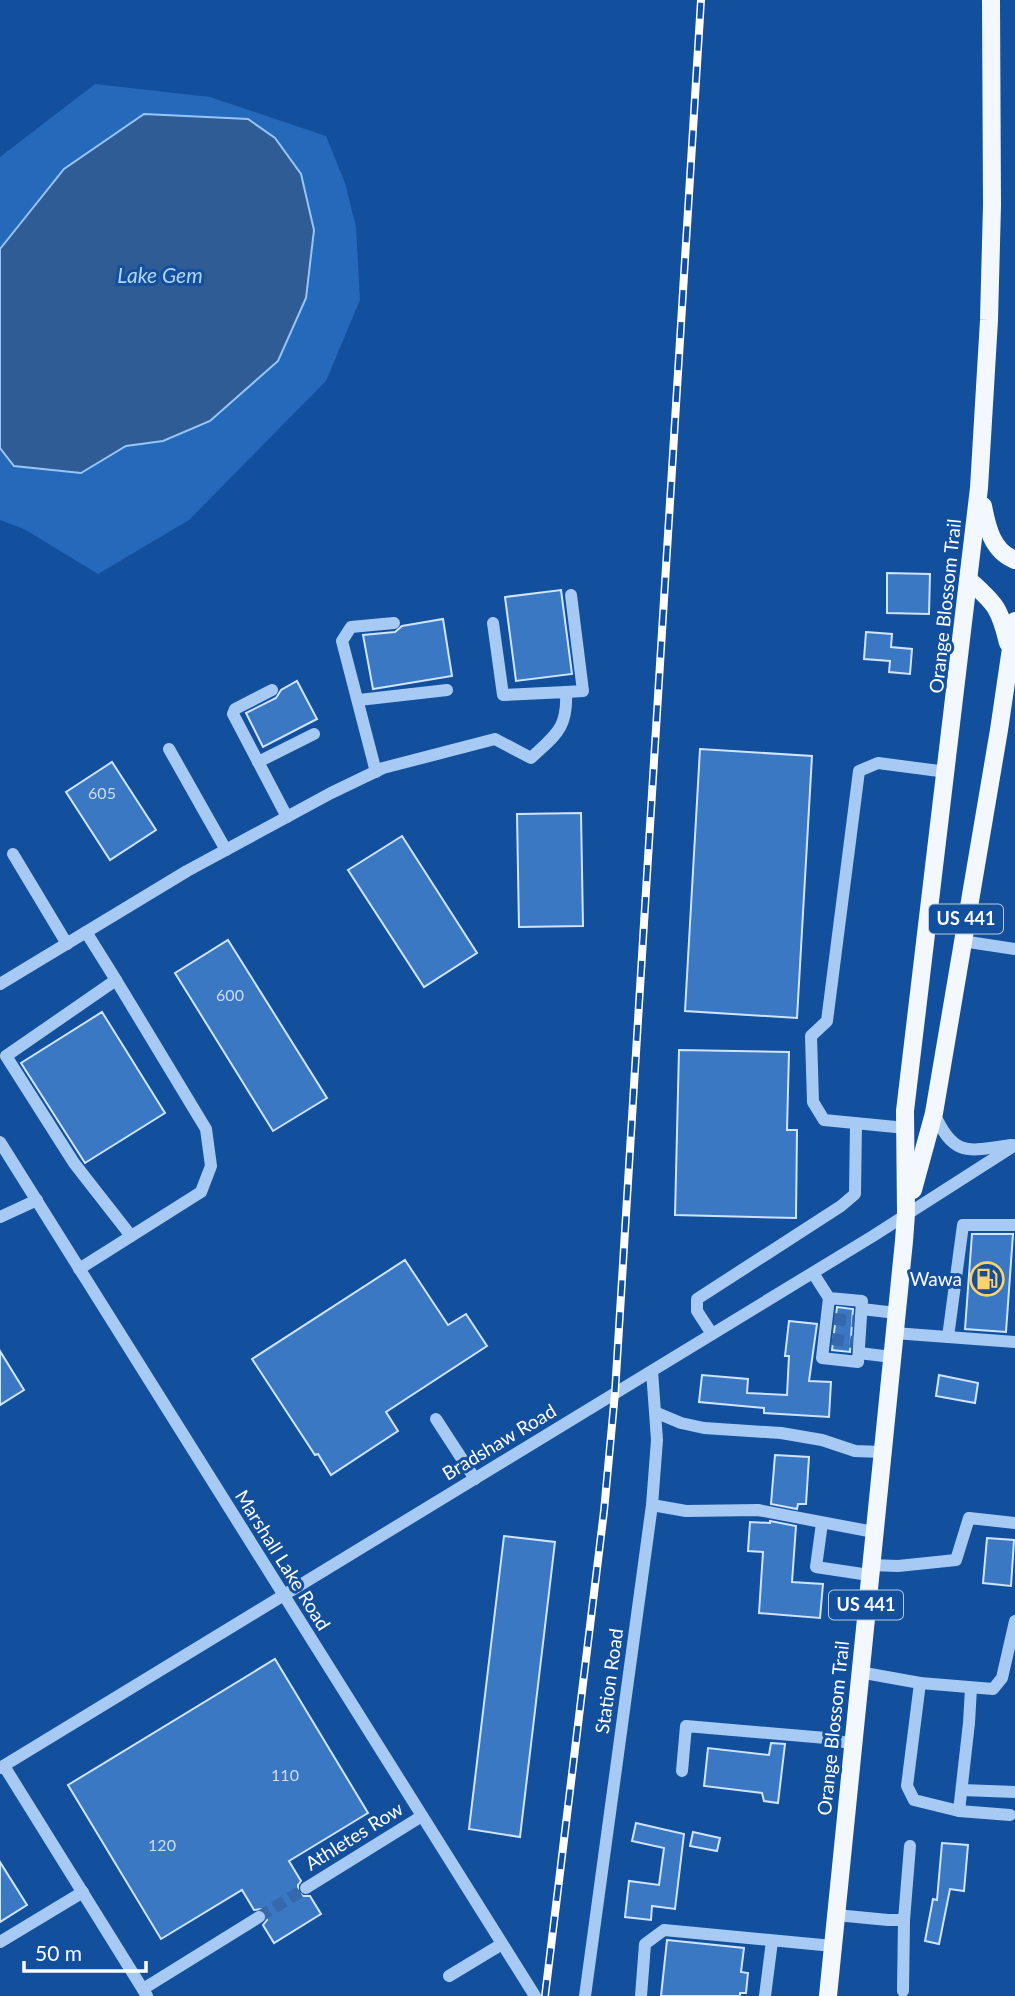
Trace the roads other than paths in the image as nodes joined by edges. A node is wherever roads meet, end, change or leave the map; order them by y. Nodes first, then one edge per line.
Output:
1 (990, 0) edge
2 (979, 488) junction
3 (1015, 560) edge
4 (970, 581) junction
5 (571, 595) dead end
6 (1015, 621) edge
7 (394, 623) dead end
8 (493, 623) dead end
9 (1011, 653) junction
10 (272, 690) dead end
11 (447, 690) dead end
12 (566, 692) junction
13 (359, 700) junction
14 (314, 734) dead end
15 (169, 749) dead end
16 (258, 762) junction
17 (376, 772) junction
18 (947, 772) junction
19 (286, 817) junction
20 (226, 850) junction
21 (13, 854) dead end
22 (86, 932) junction
23 (962, 941) junction
24 (67, 944) junction
25 (1015, 949) edge
26 (116, 980) junction
27 (0, 984) edge
28 (933, 1113) junction
29 (856, 1124) junction
30 (906, 1128) junction
31 (0, 1142) edge
32 (1015, 1145) edge
33 (37, 1200) junction
34 (906, 1214) junction
35 (0, 1217) edge
36 (1015, 1225) edge
37 (131, 1236) junction
38 (79, 1269) junction
39 (813, 1273) junction
40 (829, 1298) junction
41 (896, 1313) junction
42 (859, 1317) junction
43 (894, 1333) junction
44 (712, 1334) junction
45 (948, 1337) junction
46 (1015, 1342) edge
47 (857, 1345) junction
48 (892, 1357) junction
49 (652, 1371) junction
50 (657, 1413) junction
51 (436, 1419) dead end
52 (882, 1452) junction
53 (475, 1479) junction
54 (652, 1505) junction
55 (822, 1523) junction
56 (1015, 1524) edge
57 (874, 1532) junction
58 (870, 1570) junction
59 (283, 1596) junction
60 (1015, 1621) edge
61 (859, 1672) junction
62 (920, 1683) junction
63 (971, 1688) junction
64 (852, 1744) junction
65 (2, 1767) edge
66 (682, 1771) dead end
67 (1014, 1789) edge
68 (962, 1790) junction
69 (959, 1811) junction
70 (1010, 1815) dead end
71 (422, 1816) junction
72 (910, 1846) dead end
73 (306, 1888) tunnel mouth
74 (83, 1892) junction
75 (836, 1915) junction
76 (259, 1917) tunnel mouth
77 (904, 1920) junction
78 (772, 1941) junction
79 (0, 1942) edge
80 (502, 1944) junction
81 (833, 1946) junction
82 (449, 1976) dead end
83 (903, 1991) dead end
84 (145, 1993) edge
85 (535, 1996) edge
86 (585, 1996) edge
87 (641, 1996) edge
88 (765, 1996) edge
89 (828, 1996) edge

1 - 2 main road, Orange Blossom Trail / US 441
2 - 3 main road
2 - 4 main road, Orange Blossom Trail / US 441
4 - 9 main road
4 - 18 main road, Orange Blossom Trail / US 441
5 - 12 street
6 - 9 main road, Orange Blossom Trail / US 441
7 - 13 street
8 - 12 street
9 - 23 main road, Orange Blossom Trail / US 441
10 - 16 street
11 - 13 street
12 - 17 street
13 - 17 street
14 - 16 street
15 - 20 street
16 - 19 street
17 - 19 street
18 - 29 street
18 - 30 main road, Orange Blossom Trail / US 441
19 - 20 street
20 - 22 street
21 - 24 street
22 - 24 street
22 - 26 street
23 - 25 street
23 - 28 main road, Orange Blossom Trail / US 441
24 - 27 street
26 - 37 street
26 - 37 street
28 - 32 street
28 - 34 main road, Orange Blossom Trail / US 441
29 - 30 street
29 - 44 street
30 - 34 main road, Orange Blossom Trail / US 441
31 - 33 street, Marshall Lake Road
32 - 34 street, Bradshaw Road
33 - 35 street
33 - 38 street, Marshall Lake Road
34 - 39 street, Bradshaw Road
34 - 41 main road, Orange Blossom Trail / US 441
36 - 45 street
37 - 38 street
38 - 59 street, Marshall Lake Road
39 - 40 street
39 - 44 street, Bradshaw Road
40 - 42 street
40 - 47 street
41 - 42 street
41 - 43 main road, Orange Blossom Trail / US 441
42 - 47 street
43 - 45 street
43 - 48 main road, Orange Blossom Trail / US 441
44 - 49 street, Bradshaw Road
45 - 46 street
47 - 48 street
48 - 52 main road, Orange Blossom Trail / US 441
49 - 50 street, Station Road
49 - 53 street, Bradshaw Road
50 - 52 street
50 - 54 street, Station Road
51 - 53 street
52 - 57 main road, Orange Blossom Trail / US 441
53 - 59 street, Bradshaw Road
54 - 55 street
54 - 86 street, Station Road
55 - 57 street
55 - 58 street
56 - 58 street
57 - 58 main road, Orange Blossom Trail / US 441
58 - 61 main road, Orange Blossom Trail / US 441
59 - 65 street, Bradshaw Road
59 - 71 street, Marshall Lake Road
60 - 63 street
61 - 62 street
61 - 64 main road, Orange Blossom Trail / US 441
62 - 63 street
62 - 69 street
63 - 68 street
64 - 66 street
64 - 75 main road, Orange Blossom Trail / US 441
65 - 74 street
67 - 68 street
68 - 69 street
69 - 70 street
71 - 73 street, Athletes Row
71 - 80 street, Marshall Lake Road
72 - 77 street
74 - 79 street
74 - 84 street
75 - 77 street
75 - 81 main road, Orange Blossom Trail / US 441
76 - 84 street
77 - 83 street
78 - 81 street
78 - 87 street
78 - 88 street
80 - 82 street
80 - 85 street, Marshall Lake Road
81 - 89 main road, Orange Blossom Trail / US 441

